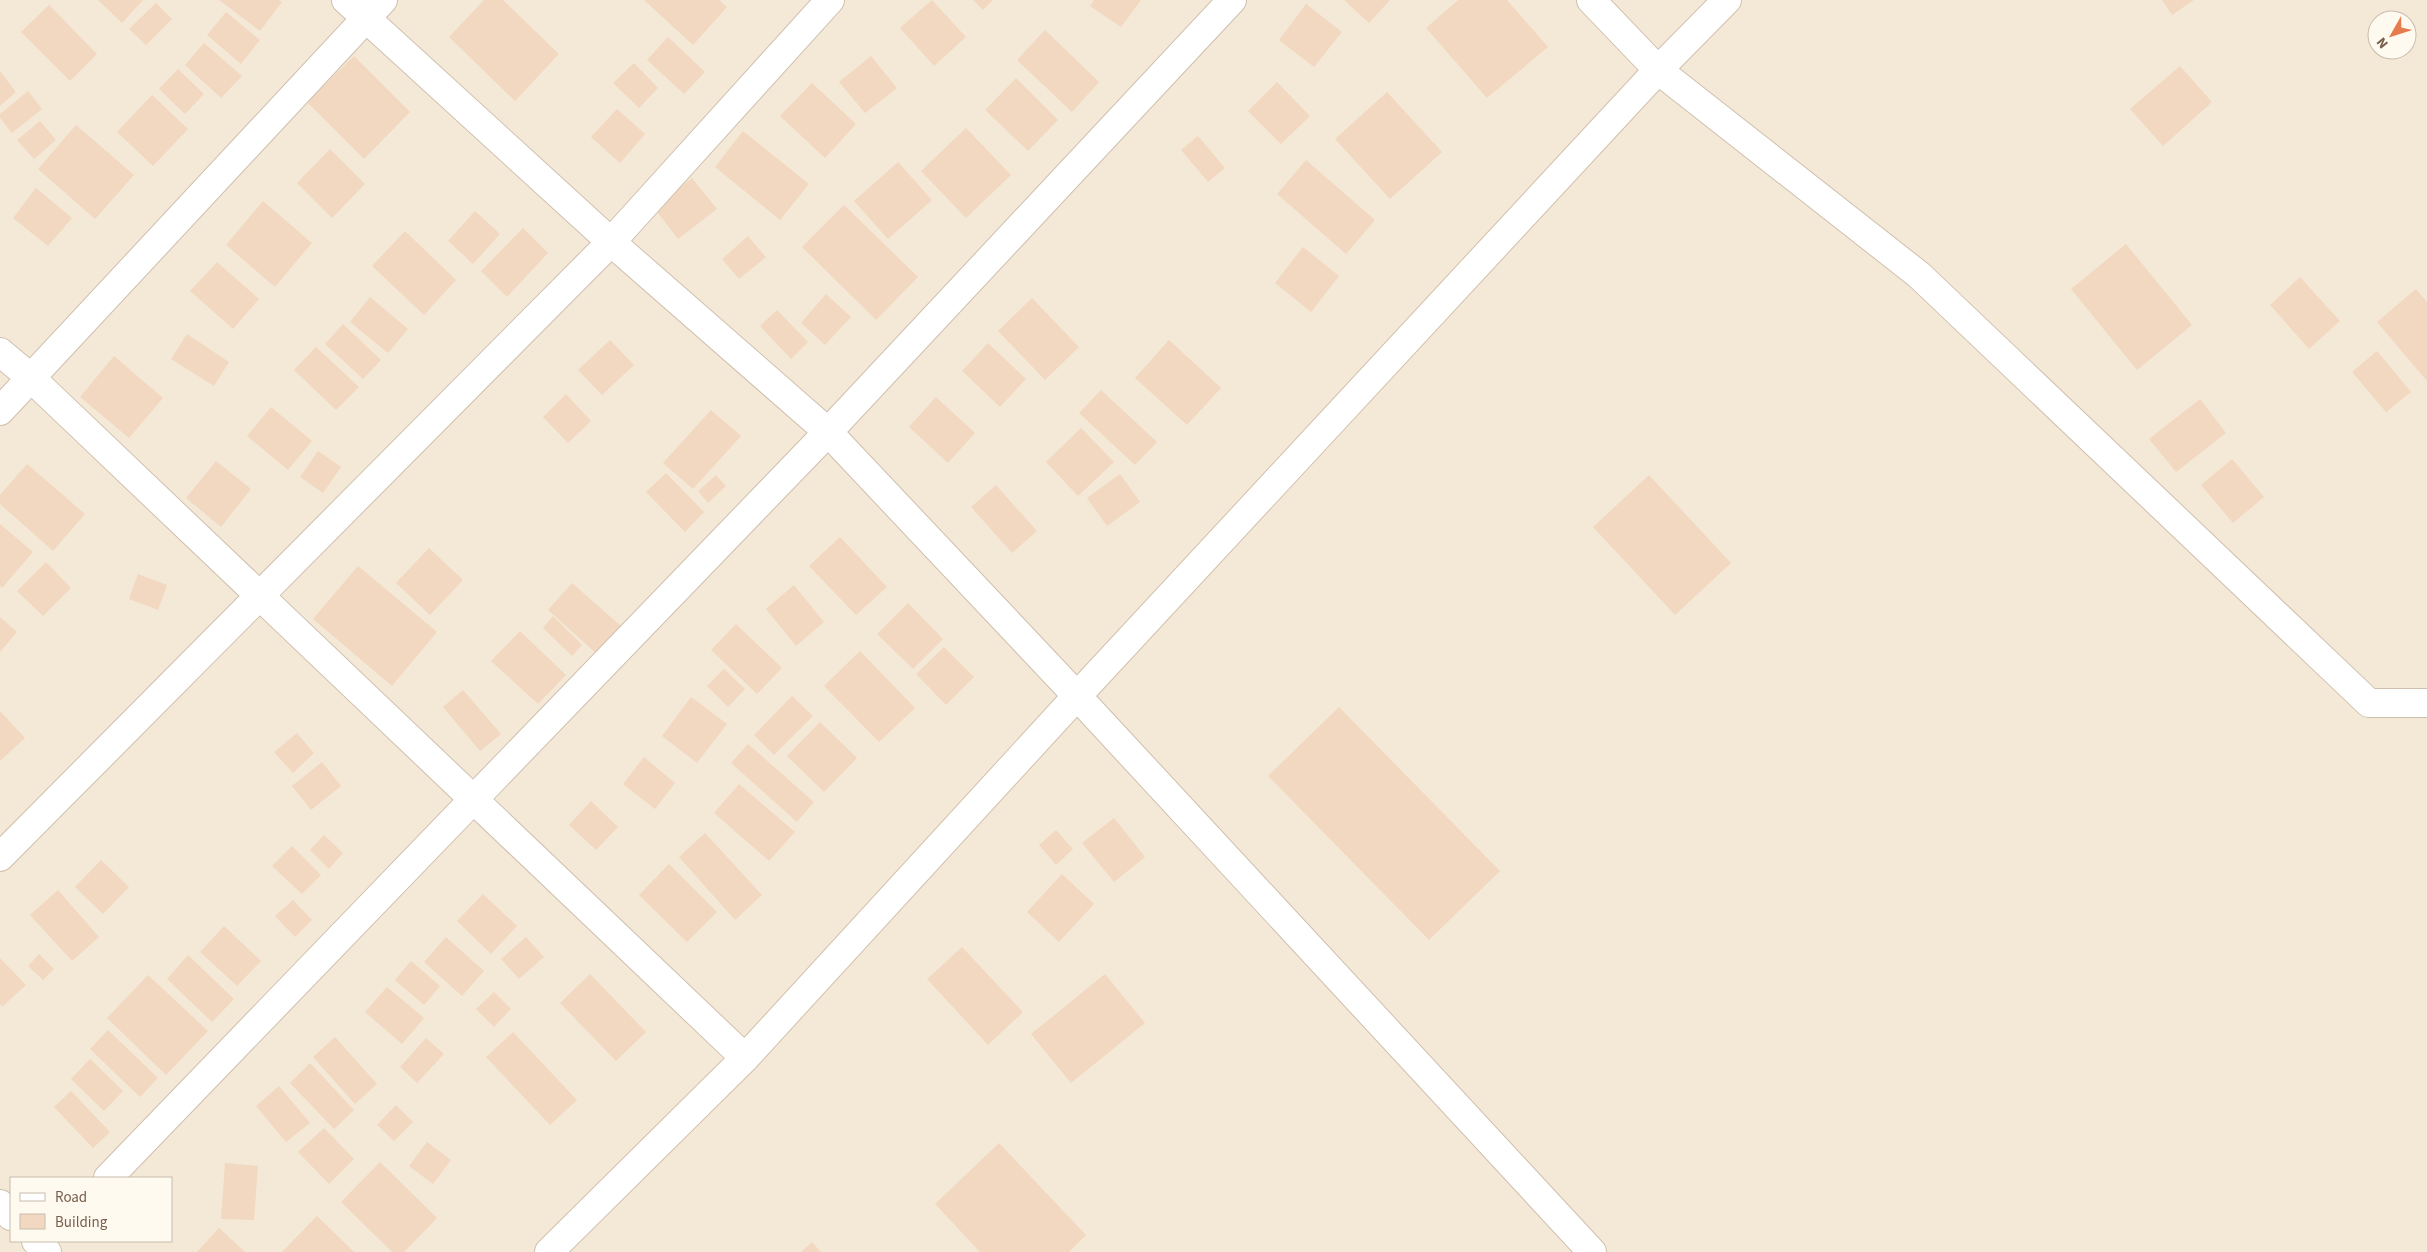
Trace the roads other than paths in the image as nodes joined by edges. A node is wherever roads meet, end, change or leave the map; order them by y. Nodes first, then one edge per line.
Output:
1 (346, 0) edge
2 (830, 0) edge
3 (1232, 0) edge
4 (1591, 0) edge
5 (1727, 0) edge
6 (375, 9) edge
7 (1658, 70) junction
8 (611, 242) junction
9 (0, 352) edge
10 (30, 378) junction
11 (0, 411) edge
12 (828, 432) junction
13 (259, 596) junction
14 (1077, 696) junction
15 (2427, 703) edge
16 (472, 800) junction
17 (0, 857) edge
18 (745, 1058) junction
19 (109, 1177) edge
20 (0, 1204) edge
21 (10, 1215) edge
22 (549, 1252) edge
23 (1592, 1252) edge

1 - 6 street
2 - 8 street
3 - 12 street
4 - 7 street
5 - 7 street
6 - 8 street
6 - 10 street
7 - 14 street
7 - 15 street
8 - 12 street
8 - 13 street
9 - 10 street
10 - 11 street
10 - 13 street
12 - 14 street
12 - 16 street
13 - 16 street
13 - 17 street
14 - 18 street
14 - 23 street
16 - 18 street
16 - 19 street
18 - 22 street
20 - 21 street

